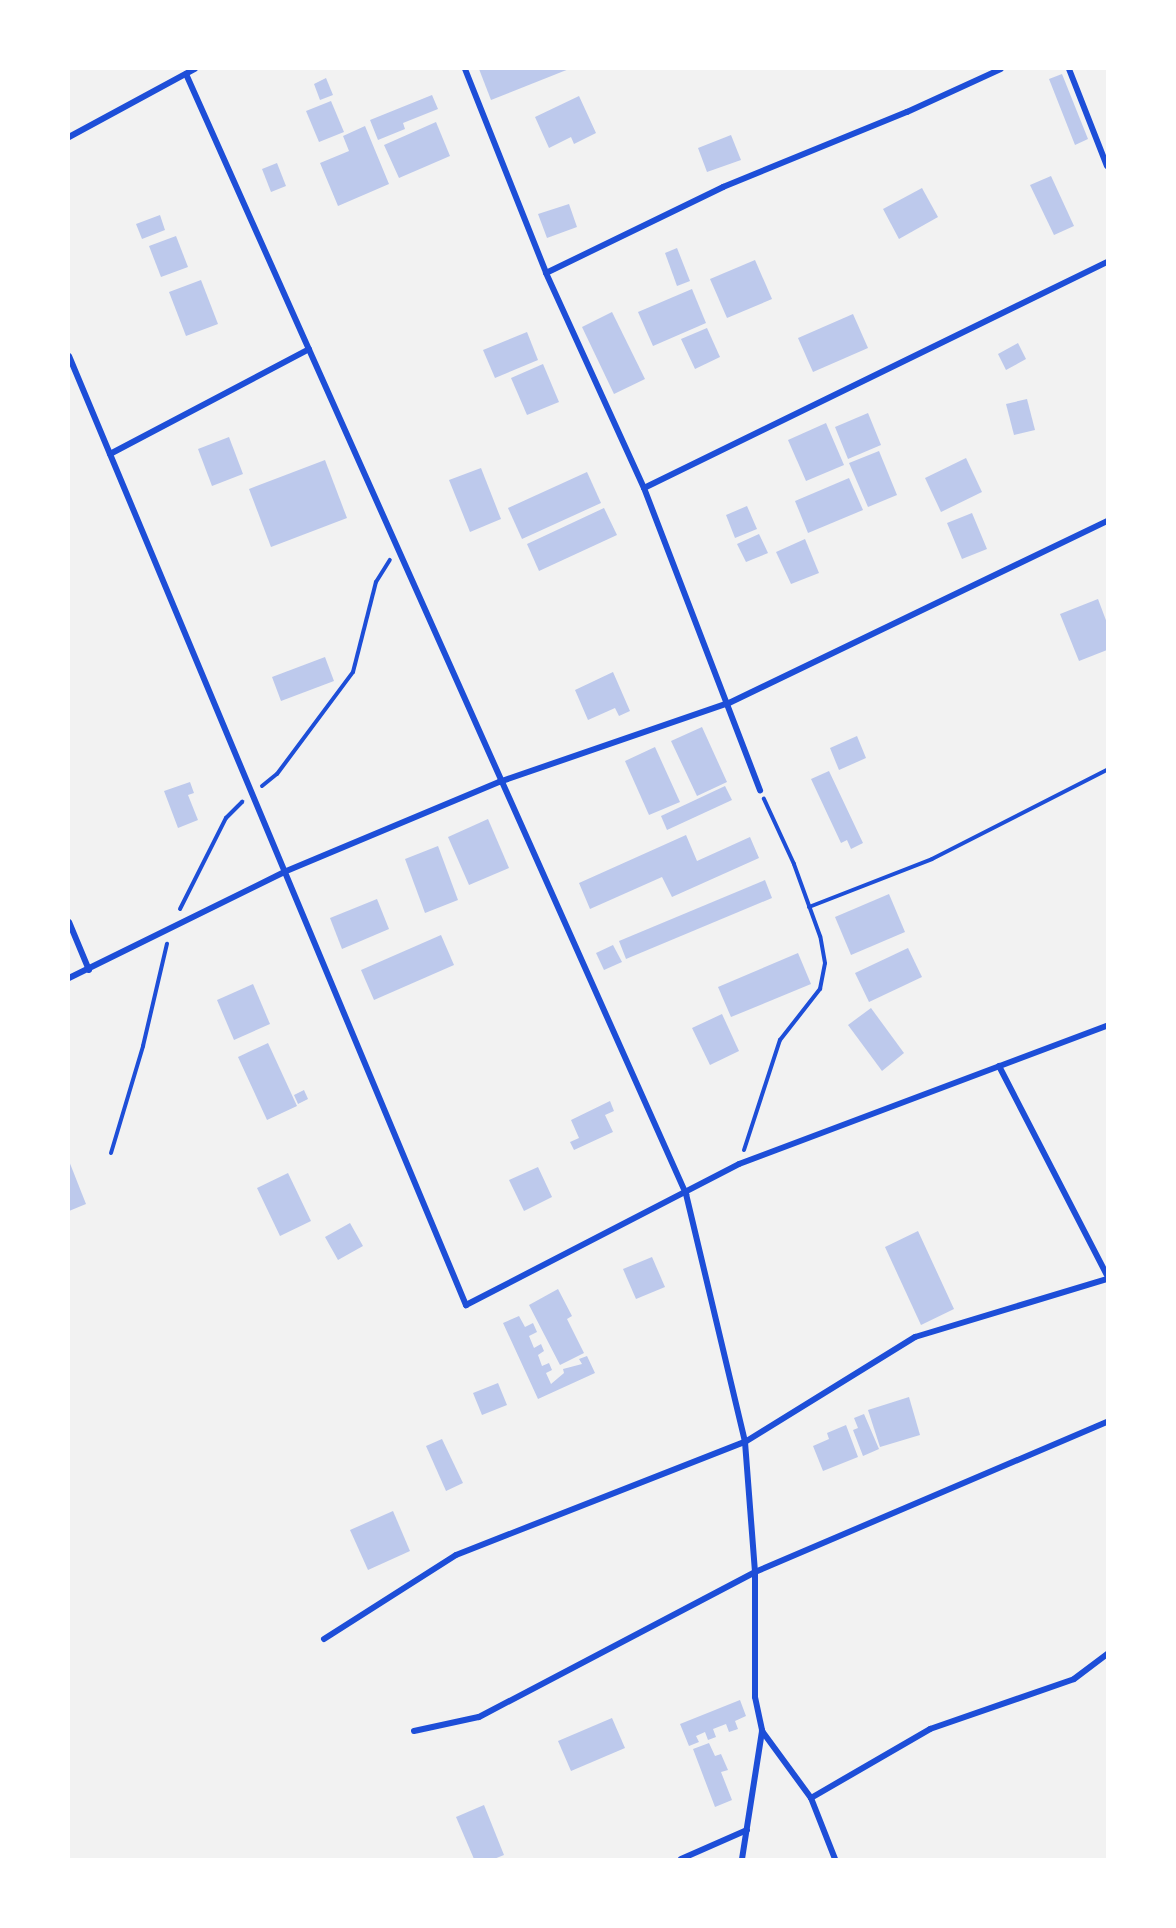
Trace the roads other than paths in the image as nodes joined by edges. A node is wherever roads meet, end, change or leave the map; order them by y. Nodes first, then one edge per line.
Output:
1 (195, 69) edge
2 (465, 69) edge
3 (1001, 69) edge
4 (1069, 69) edge
5 (186, 74) junction
6 (69, 137) edge
7 (1107, 166) edge
8 (1107, 262) edge
9 (546, 273) junction
10 (309, 350) junction
11 (69, 356) edge
12 (110, 454) junction
13 (645, 488) junction
14 (1107, 521) edge
15 (729, 703) junction
16 (499, 782) junction
17 (760, 790) road end
18 (284, 872) junction
19 (69, 922) edge
20 (89, 969) junction
21 (69, 978) edge
22 (1107, 1026) edge
23 (999, 1066) junction
24 (686, 1194) junction
25 (1107, 1277) edge
26 (1107, 1422) edge
27 (745, 1442) junction
28 (755, 1572) junction
29 (324, 1639) dead end
30 (1107, 1654) edge
31 (414, 1731) dead end
32 (762, 1731) junction
33 (812, 1798) junction
34 (747, 1830) junction
35 (681, 1859) edge
36 (742, 1859) edge
37 (835, 1859) edge

1 - 5 street
2 - 9 street
3 - 9 street
4 - 7 street
5 - 6 street
5 - 10 street
8 - 13 street
9 - 13 street
10 - 12 street
10 - 16 street
11 - 12 street
12 - 18 street
13 - 15 street
14 - 15 street
15 - 16 street
15 - 17 street
16 - 18 street
16 - 24 street
18 - 20 street
18 - 24 street
19 - 20 street
20 - 21 street
22 - 23 street
23 - 24 street
23 - 25 street
24 - 27 street
25 - 27 street
26 - 28 street
27 - 28 street
27 - 29 street
28 - 31 street
28 - 32 street
30 - 33 street
32 - 33 street
32 - 34 street
33 - 37 street
34 - 35 street
34 - 36 street

